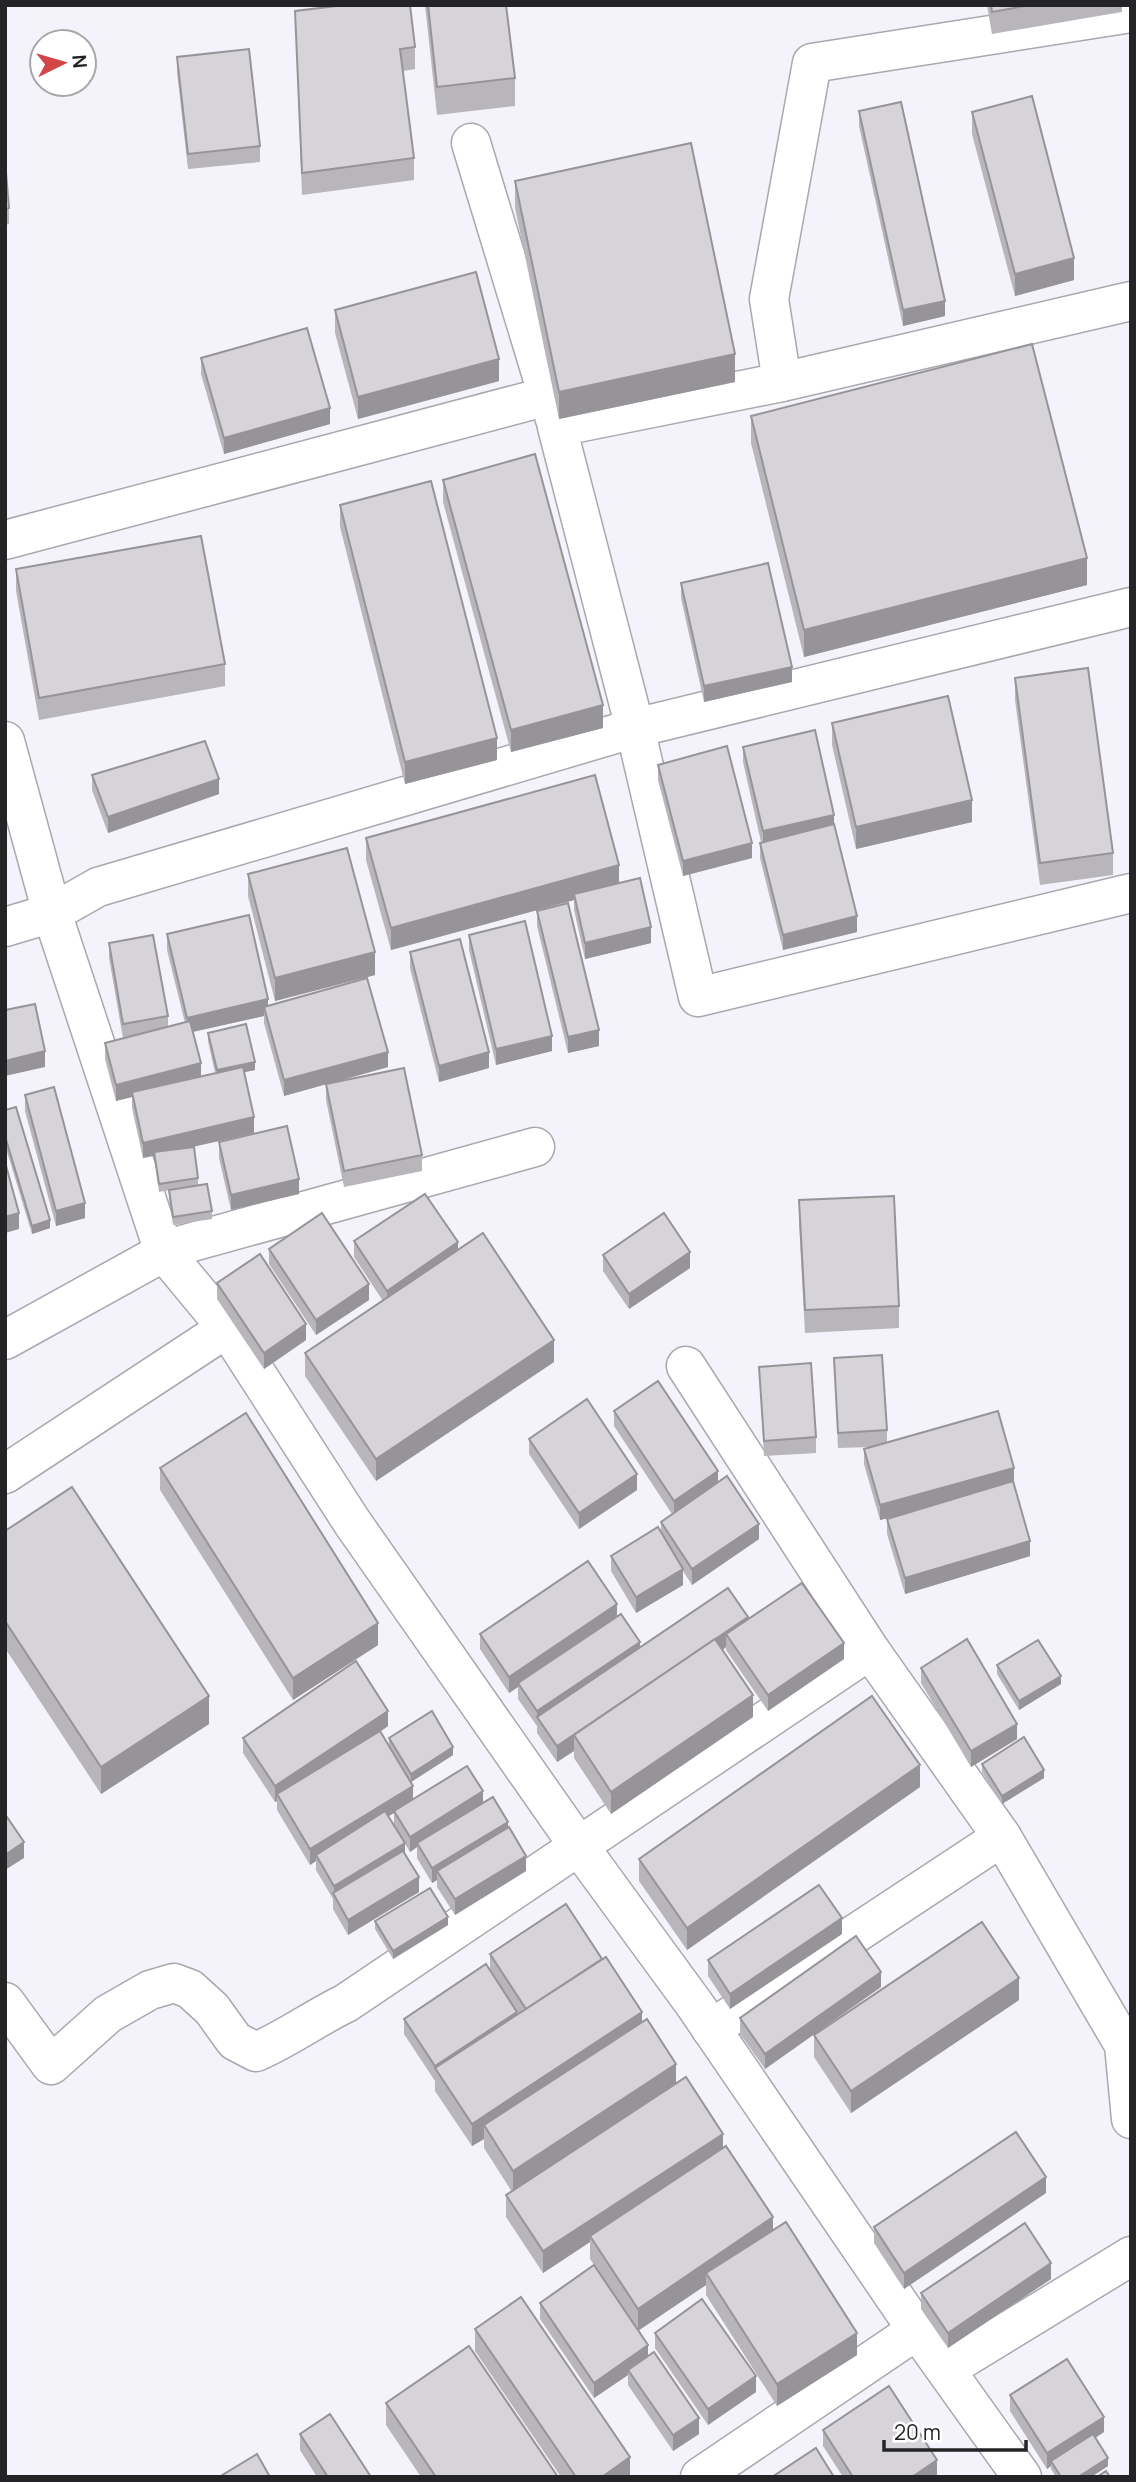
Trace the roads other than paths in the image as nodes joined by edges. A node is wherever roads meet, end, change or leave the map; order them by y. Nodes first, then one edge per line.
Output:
1 (1131, 13) edge
2 (471, 143) dead end
3 (1131, 301) edge
4 (782, 382) junction
5 (552, 412) junction
6 (5, 540) edge
7 (1131, 607) edge
8 (635, 728) junction
9 (5, 741) edge
10 (1131, 893) edge
11 (52, 914) junction
12 (5, 927) edge
13 (535, 1147) dead end
14 (164, 1252) junction
15 (227, 1328) junction
16 (5, 1340) edge
17 (687, 1366) dead end
18 (5, 1474) edge
19 (870, 1650) junction
20 (1002, 1837) junction
21 (578, 1845) junction
22 (5, 2002) edge
23 (711, 2029) junction
24 (1131, 2119) edge
25 (1131, 2256) edge
26 (917, 2330) junction
27 (946, 2369) junction
28 (700, 2477) edge
29 (1022, 2477) edge

1 - 4 street
2 - 5 street
3 - 4 street
4 - 5 street
5 - 6 street
5 - 8 street
7 - 8 street
8 - 10 street
8 - 11 street
9 - 11 street
11 - 12 street
11 - 14 street
13 - 14 street
14 - 15 street
14 - 16 street
15 - 18 street
15 - 21 street
17 - 19 street
19 - 20 street
19 - 21 street
20 - 23 street
20 - 24 street
21 - 22 street
21 - 23 street
23 - 26 street
25 - 27 street
26 - 27 street
26 - 28 street
27 - 29 street

